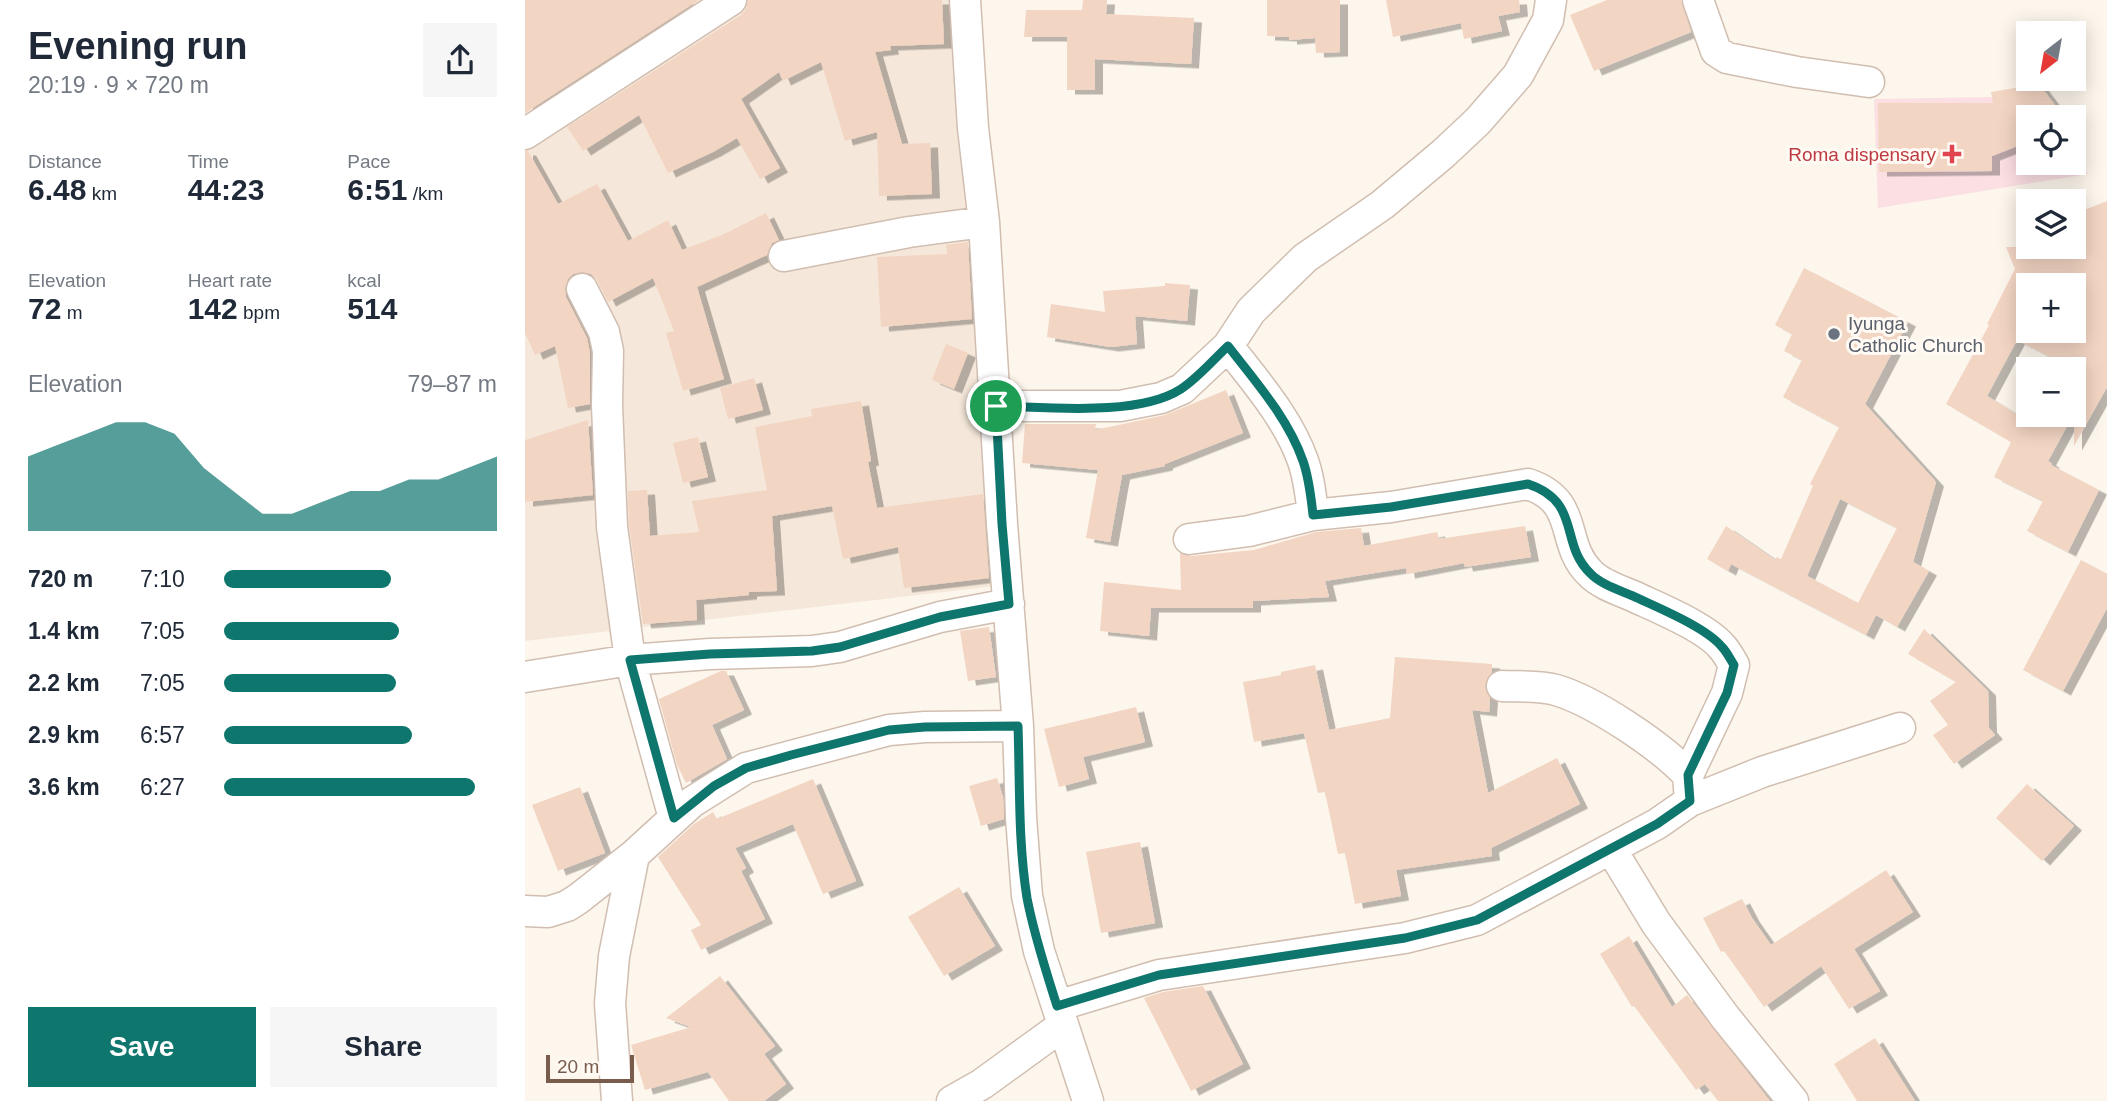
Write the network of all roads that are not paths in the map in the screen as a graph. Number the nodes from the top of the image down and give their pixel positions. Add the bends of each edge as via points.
1 (731, 0) edge
2 (965, 0) edge
3 (1551, 0) edge
4 (1698, 0) edge
5 (1869, 82) dead end
6 (525, 134) edge
7 (984, 222) junction
8 (784, 256) dead end
9 (582, 289) dead end
10 (1228, 346) junction
11 (996, 406) junction
12 (1313, 515) junction
13 (1189, 538) dead end
14 (1009, 604) junction
15 (630, 660) junction
16 (525, 677) edge
17 (1501, 686) dead end
18 (1018, 726) junction
19 (1901, 728) dead end
20 (1689, 788) junction
21 (674, 818) junction
22 (1611, 849) junction
23 (634, 855) junction
24 (525, 911) edge
25 (1060, 1016) junction
26 (617, 1101) edge
27 (952, 1101) edge
28 (1088, 1101) edge
29 (1793, 1101) edge

1 - 6 street
2 - 7 street
3 - 10 street via 1548,20 1518,75 1478,121 1382,205 1304,258 1251,311
4 - 5 street via 1716,51 1727,58
7 - 8 street
7 - 11 street
9 - 15 street via 607,341 612,527
10 - 11 street via 1182,389 1161,398 1120,406
10 - 12 street via 1271,402 1302,458
11 - 14 street
12 - 13 street via 1249,531
12 - 20 street via 1528,484 1545,490 1565,516 1580,560 1590,574 1707,635 1722,645 1734,665
14 - 15 street via 940,617 826,649
14 - 18 street
15 - 16 street
15 - 21 street
17 - 20 street via 1553,689 1580,698 1662,751
18 - 21 street via 889,730 791,755 746,768
18 - 25 street via 1027,896
19 - 20 street via 1762,772
20 - 22 street via 1657,824
21 - 23 street
22 - 25 street via 1477,920 1405,938 1159,975
22 - 29 street via 1664,934
23 - 24 street via 567,906 548,912
23 - 26 street via 614,956 610,1003
25 - 27 street via 982,1084
25 - 28 street

